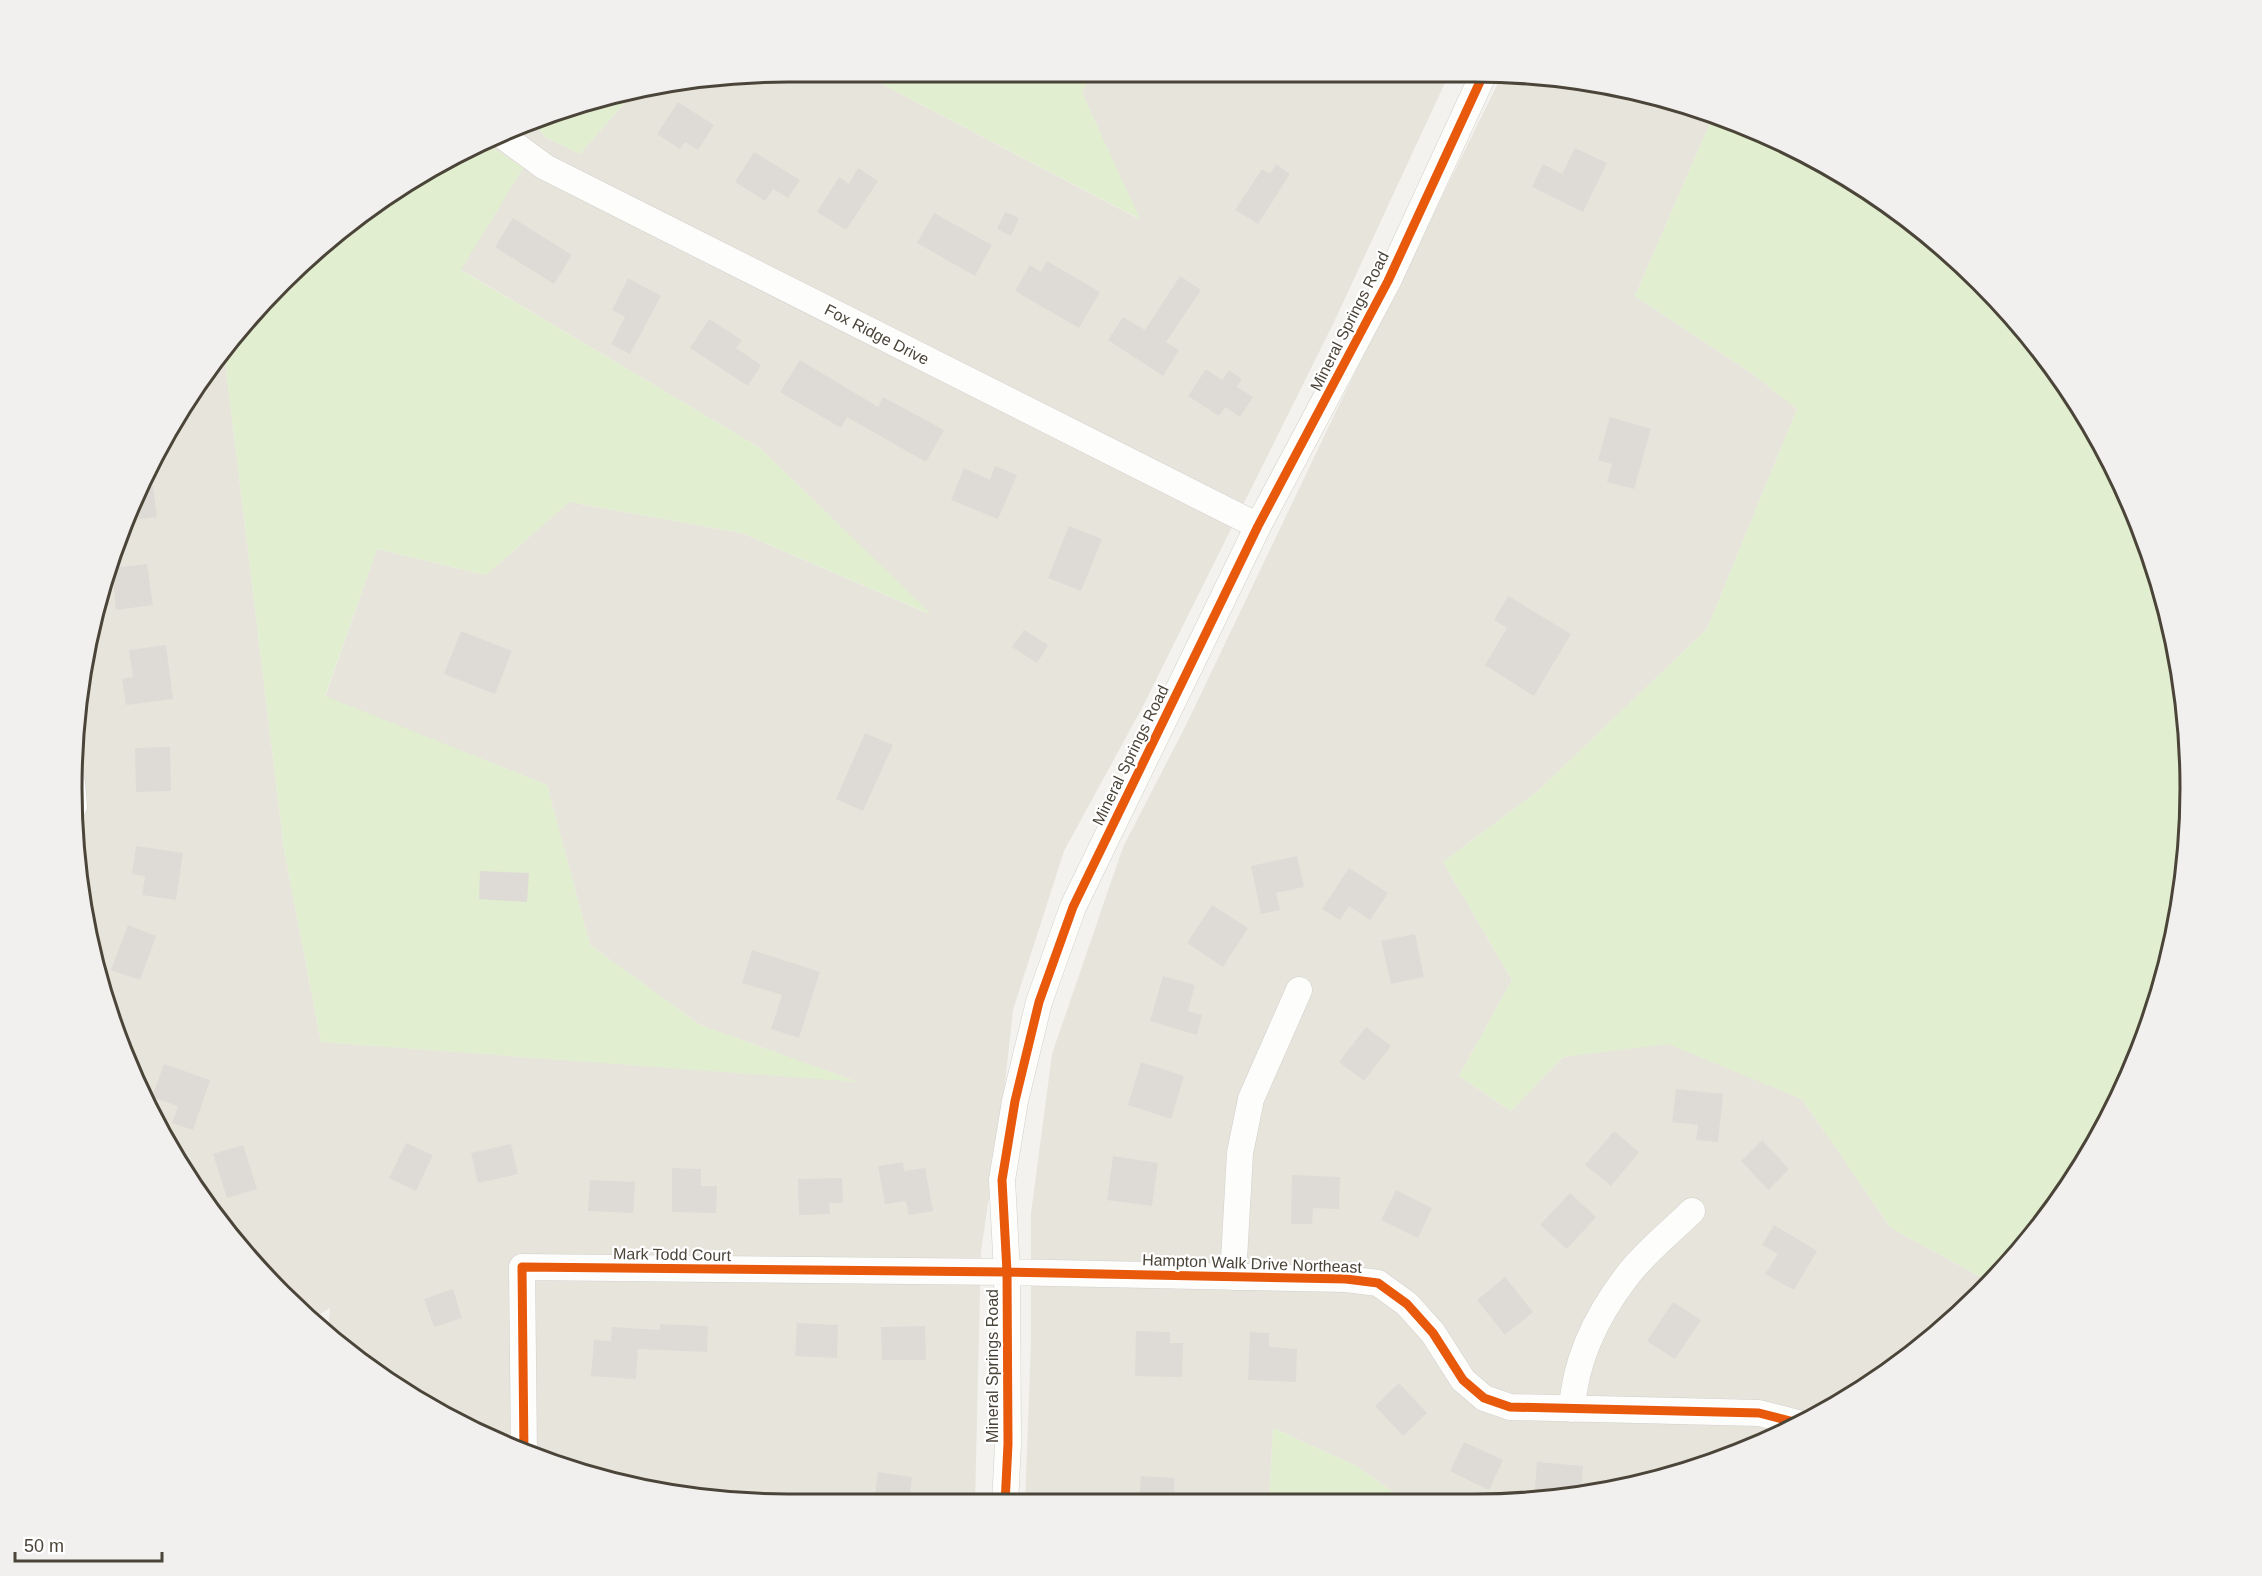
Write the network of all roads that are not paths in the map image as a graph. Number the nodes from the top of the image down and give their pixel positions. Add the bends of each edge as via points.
1 (1480, 82) edge
2 (509, 140) edge
3 (1258, 526) junction
4 (1299, 990) dead end
5 (1692, 1211) dead end
6 (1007, 1272) junction
7 (1233, 1276) junction
8 (1572, 1409) junction
9 (1787, 1420) edge
10 (524, 1442) edge
11 (1006, 1494) edge

1 - 3 street, Mineral Springs Road via 1388,280
2 - 3 street, Fox Ridge Drive via 545,167
3 - 6 street, Mineral Springs Road via 1073,907 1039,1002 1017,1091 1002,1180
4 - 7 street via 1251,1099 1240,1153
5 - 8 street via 1628,1275 1591,1332 1574,1383
6 - 7 street, Hampton Walk Drive Northeast
6 - 10 street, Mark Todd Court via 522,1267
6 - 11 street, Mineral Springs Road
7 - 8 street, Hampton Walk Drive Northeast via 1378,1283 1407,1304 1433,1333 1463,1380 1484,1398 1510,1407
8 - 9 street, Hampton Walk Drive Northeast via 1758,1413

